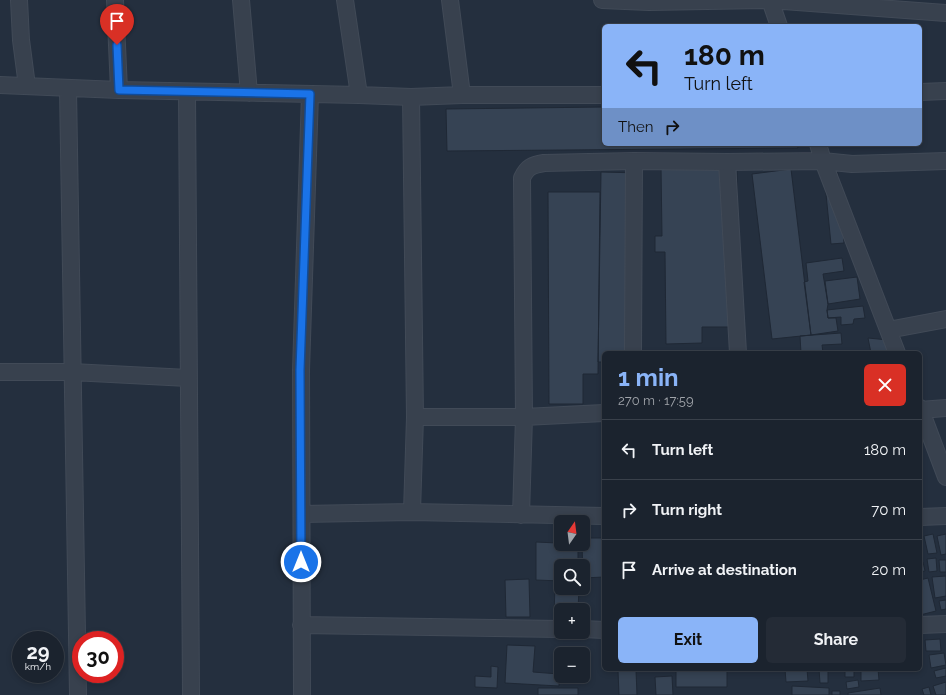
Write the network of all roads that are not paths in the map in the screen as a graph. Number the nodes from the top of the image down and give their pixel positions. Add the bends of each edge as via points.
1 (19, 0) edge
2 (114, 0) edge
3 (240, 0) edge
4 (345, 0) edge
5 (450, 0) edge
6 (602, 0) edge
7 (770, 0) edge
8 (943, 0) edge
9 (649, 1) edge
10 (946, 13) edge
11 (778, 24) edge
12 (0, 85) edge
13 (27, 86) junction
14 (68, 89) junction
15 (119, 90) junction
16 (946, 91) edge
17 (187, 92) junction
18 (922, 92) edge
19 (249, 93) junction
20 (310, 94) junction
21 (358, 95) junction
22 (462, 95) junction
23 (602, 95) edge
24 (411, 97) junction
25 (819, 146) edge
26 (634, 161) junction
27 (823, 161) junction
28 (727, 162) junction
29 (945, 164) edge
30 (946, 319) edge
31 (888, 330) junction
32 (633, 351) edge
33 (738, 351) edge
34 (896, 351) edge
35 (0, 372) edge
36 (72, 372) junction
37 (188, 378) junction
38 (946, 408) edge
39 (922, 409) edge
40 (602, 413) edge
41 (922, 414) edge
42 (415, 417) junction
43 (524, 417) junction
44 (946, 477) edge
45 (412, 512) junction
46 (302, 514) junction
47 (521, 515) junction
48 (602, 516) edge
49 (922, 516) edge
50 (946, 516) edge
51 (946, 624) edge
52 (301, 625) junction
53 (922, 625) edge
54 (554, 629) edge
55 (590, 629) edge
56 (602, 630) edge
57 (78, 695) edge
58 (191, 695) edge
59 (302, 695) edge

1 - 13 street
2 - 15 street
3 - 19 street
4 - 21 street
5 - 22 street
6 - 9 street
7 - 9 street
7 - 10 street
7 - 11 street
8 - 10 street
12 - 13 street
13 - 14 street
14 - 15 street
14 - 36 street
15 - 17 street
16 - 18 street
17 - 19 street
17 - 37 street
19 - 20 street
20 - 21 street
20 - 46 street via 300,370
21 - 24 street
22 - 23 street
22 - 24 street
24 - 42 street
25 - 27 street
26 - 28 street
26 - 32 street
26 - 43 street via 544,163 532,165 522,178
27 - 28 street
27 - 29 street via 852,164
27 - 31 street
28 - 33 street
30 - 31 street
31 - 34 street
35 - 36 street
36 - 37 street
36 - 57 street
37 - 58 street
38 - 39 street
40 - 43 street
41 - 44 street
42 - 43 street
42 - 45 street
43 - 47 street
45 - 46 street
45 - 47 street
46 - 52 street
47 - 48 street
49 - 50 street
51 - 53 street
52 - 54 street
52 - 59 street
55 - 56 street

